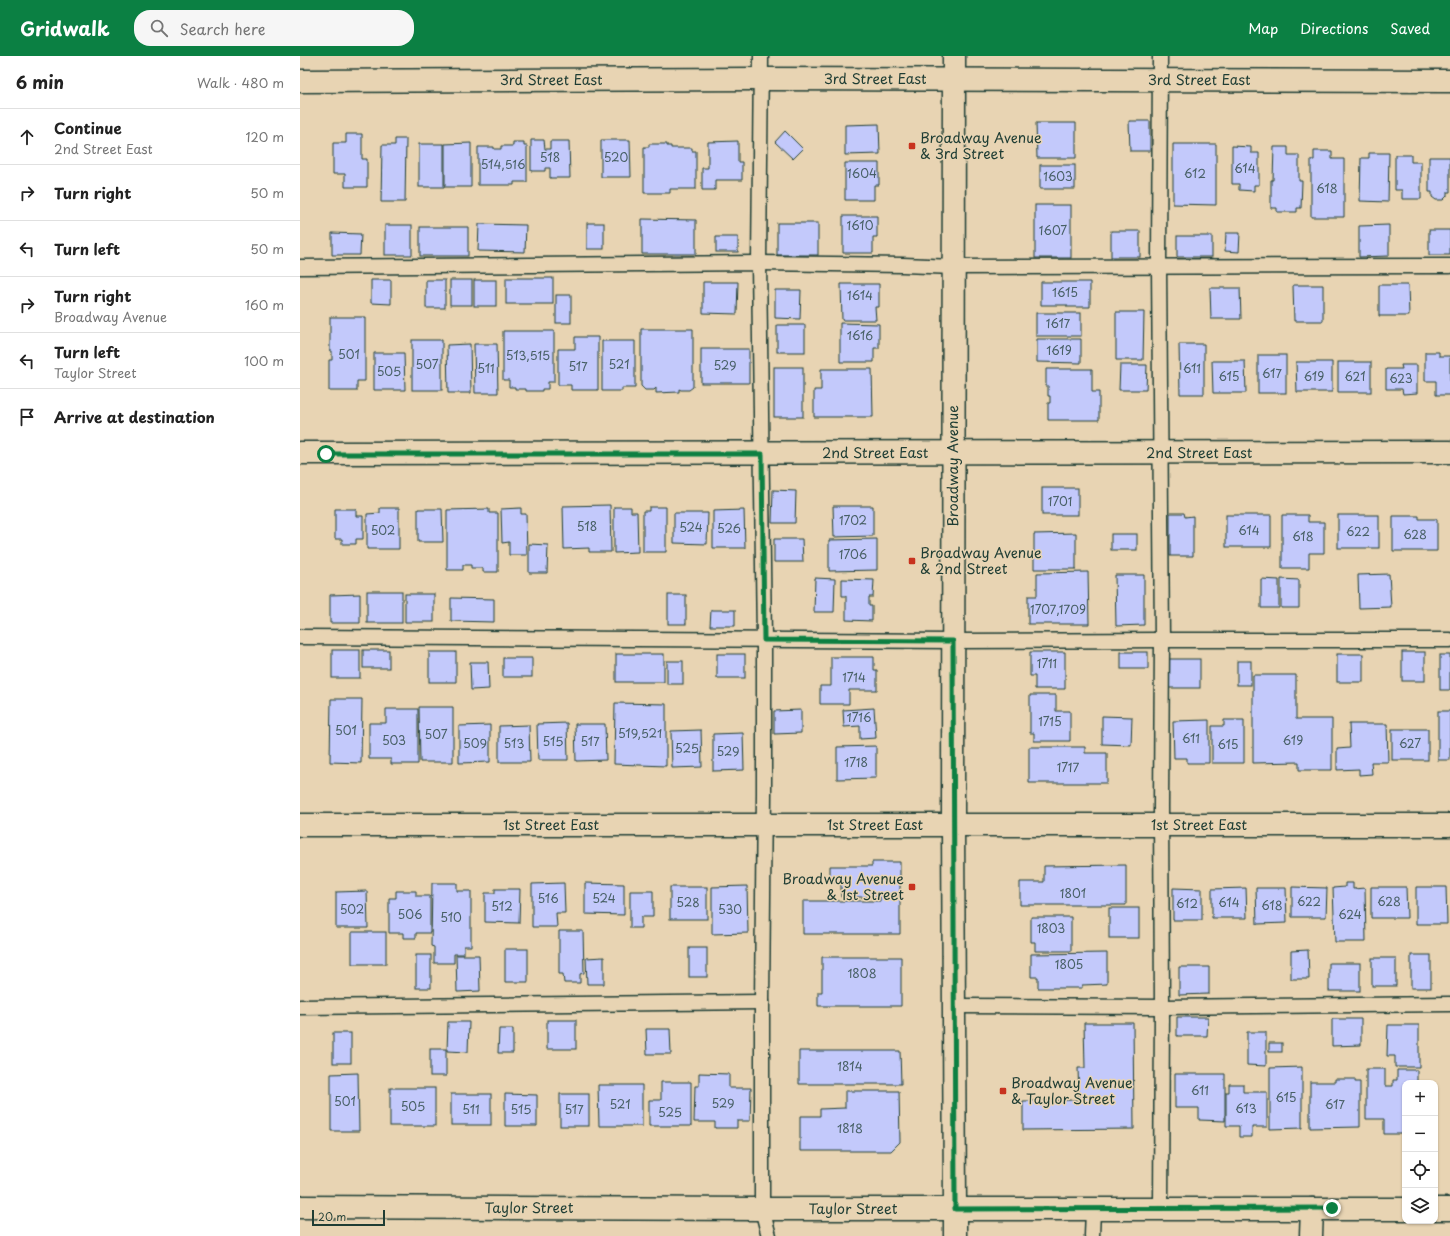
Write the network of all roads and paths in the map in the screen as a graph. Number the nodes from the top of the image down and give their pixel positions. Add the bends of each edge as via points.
1 (761, 56) edge
2 (954, 56) edge
3 (1160, 56) edge
4 (761, 79) junction
5 (954, 80) junction
6 (1160, 80) junction
7 (300, 81) edge
8 (1450, 81) edge
9 (759, 263) junction
10 (1159, 266) junction
11 (1450, 266) edge
12 (300, 267) edge
13 (954, 267) junction
14 (1450, 452) edge
15 (1160, 453) junction
16 (300, 454) edge
17 (762, 454) junction
18 (953, 454) junction
19 (300, 637) edge
20 (764, 640) junction
21 (1162, 640) junction
22 (1450, 640) edge
23 (953, 641) junction
24 (763, 824) junction
25 (300, 825) edge
26 (1161, 825) junction
27 (1450, 825) edge
28 (953, 826) junction
29 (762, 1002) junction
30 (1450, 1004) edge
31 (954, 1006) junction
32 (300, 1007) edge
33 (1162, 1007) junction
34 (300, 1207) edge
35 (762, 1208) junction
36 (1312, 1208) junction
37 (1402, 1208) edge
38 (1438, 1208) edge
39 (1450, 1208) edge
40 (955, 1209) junction
41 (1093, 1209) junction
42 (1161, 1209) junction
43 (769, 1236) edge
44 (955, 1236) edge
45 (1092, 1236) edge
46 (1312, 1236) edge

1 - 4 lane
2 - 5 street, Broadway Avenue
3 - 6 lane
4 - 5 street, 3rd Street East
4 - 7 street, 3rd Street East
4 - 9 lane
5 - 6 street, 3rd Street East
5 - 13 street, Broadway Avenue
6 - 8 street, 3rd Street East
6 - 10 lane
9 - 12 lane
9 - 13 lane
9 - 17 lane
10 - 11 lane
10 - 13 lane
10 - 15 lane
13 - 18 street, Broadway Avenue
14 - 15 street, 2nd Street East
15 - 18 street, 2nd Street East
15 - 21 lane
16 - 17 street, 2nd Street East
17 - 18 street, 2nd Street East
17 - 20 lane
18 - 23 street, Broadway Avenue
19 - 20 lane
20 - 23 lane
20 - 24 lane
21 - 22 lane
21 - 23 lane
21 - 26 lane
23 - 28 street, Broadway Avenue
24 - 25 street, 1st Street East
24 - 28 street, 1st Street East
24 - 29 lane
26 - 27 street, 1st Street East
26 - 28 street, 1st Street East
26 - 33 lane
28 - 31 street, Broadway Avenue
29 - 32 lane
29 - 35 lane
30 - 33 lane
31 - 33 lane
31 - 40 street, Broadway Avenue
33 - 42 lane
34 - 35 street, Taylor Street
35 - 40 street, Taylor Street
35 - 43 lane
36 - 37 street, Taylor Street
36 - 42 street, Taylor Street
36 - 46 street
38 - 39 street
40 - 41 street, Taylor Street
40 - 44 street, Broadway Avenue
41 - 42 street, Taylor Street
41 - 45 lane

